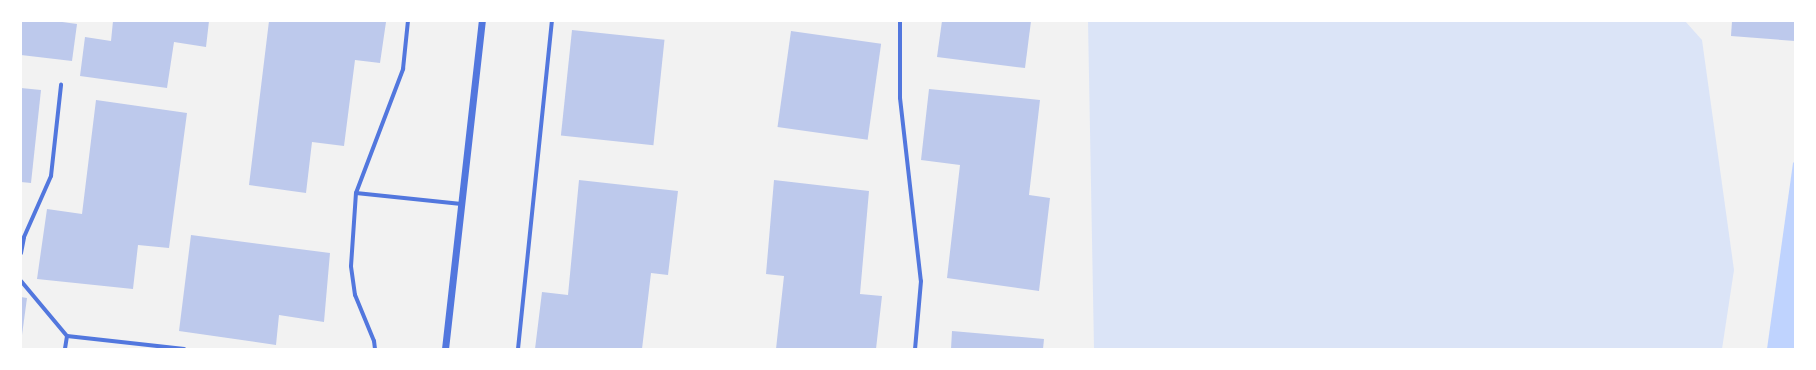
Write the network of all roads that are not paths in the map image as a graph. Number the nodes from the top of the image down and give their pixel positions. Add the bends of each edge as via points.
1 (408, 21) edge
2 (482, 21) edge
3 (552, 21) edge
4 (900, 21) edge
5 (61, 85) dead end
6 (356, 193) junction
7 (461, 204) junction
8 (21, 253) edge
9 (21, 281) edge
10 (67, 336) junction
11 (65, 349) edge
12 (184, 349) edge
13 (375, 349) edge
14 (445, 349) edge
15 (518, 349) edge
16 (915, 349) edge

1 - 6 street via 403,69
2 - 7 street
3 - 15 street
4 - 16 street via 900,98 921,281
5 - 8 street via 51,176 24,237
6 - 7 street
6 - 13 street via 351,266 355,295 374,340
7 - 14 street
9 - 10 street
10 - 11 street
10 - 12 street

